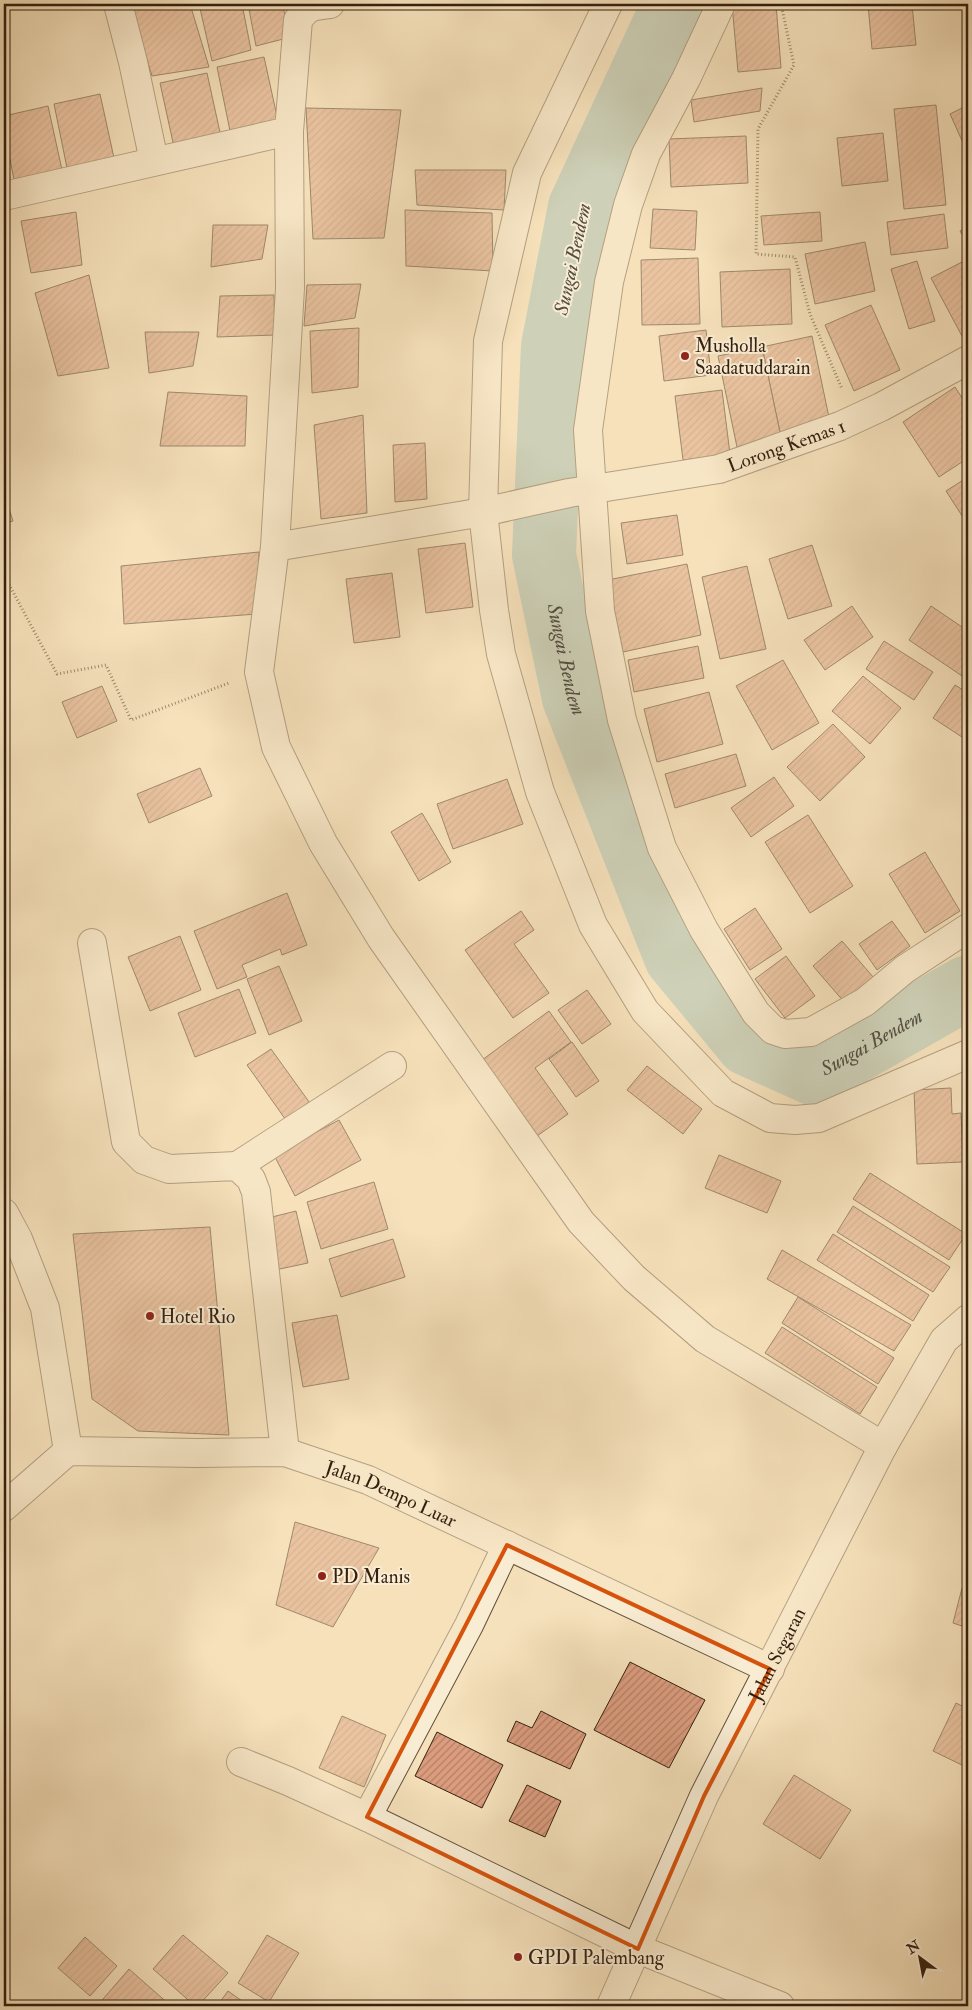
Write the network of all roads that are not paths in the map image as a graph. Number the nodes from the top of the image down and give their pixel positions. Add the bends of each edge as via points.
1 (118, 4) edge
2 (330, 4) edge
3 (608, 4) edge
4 (721, 4) edge
5 (289, 130) junction
6 (154, 162) junction
7 (4, 196) edge
8 (968, 360) edge
9 (580, 492) junction
10 (482, 512) junction
11 (275, 547) junction
12 (968, 928) edge
13 (92, 943) dead end
14 (968, 1054) edge
15 (392, 1066) dead end
16 (237, 1166) junction
17 (4, 1214) edge
18 (968, 1319) edge
19 (883, 1446) junction
20 (68, 1451) junction
21 (285, 1452) junction
22 (4, 1507) edge
23 (507, 1545) junction
24 (770, 1669) junction
25 (241, 1762) dead end
26 (367, 1817) junction
27 (638, 1949) junction
28 (611, 2006) edge
29 (780, 2006) edge

1 - 6 street
2 - 5 street via 311,6 298,20
3 - 10 street via 527,173 516,214 488,341
4 - 9 street via 646,154 628,205 609,282
5 - 6 street
5 - 11 street via 290,288
6 - 7 street
8 - 9 street, Lorong Kemas 1 via 855,419 719,469
9 - 10 street, Lorong Kemas 1
9 - 12 street via 622,720 662,848 704,930 756,1014 773,1030 785,1034 811,1032 865,1002 905,969
10 - 11 street, Lorong Kemas 1
10 - 14 street via 501,654 540,792 593,925 645,1011 723,1093 770,1118 819,1118
11 - 19 street via 259,672 276,746 322,843 380,938 581,1222 634,1278 705,1339
13 - 16 street via 126,1142 144,1160 169,1169
15 - 16 street
16 - 21 street via 251,1179 256,1192
17 - 20 street via 18,1239 45,1308
18 - 19 street, Jalan Segaran via 944,1340
19 - 24 street, Jalan Segaran
20 - 21 street, Jalan Dempo Luar
20 - 22 street
21 - 23 street, Jalan Dempo Luar via 368,1480
23 - 24 street, Jalan Dempo Luar
23 - 26 street via 469,1626
24 - 27 street, Jalan Segaran via 704,1796
25 - 26 street
26 - 27 street
27 - 28 street, Jalan Segaran
27 - 29 street

